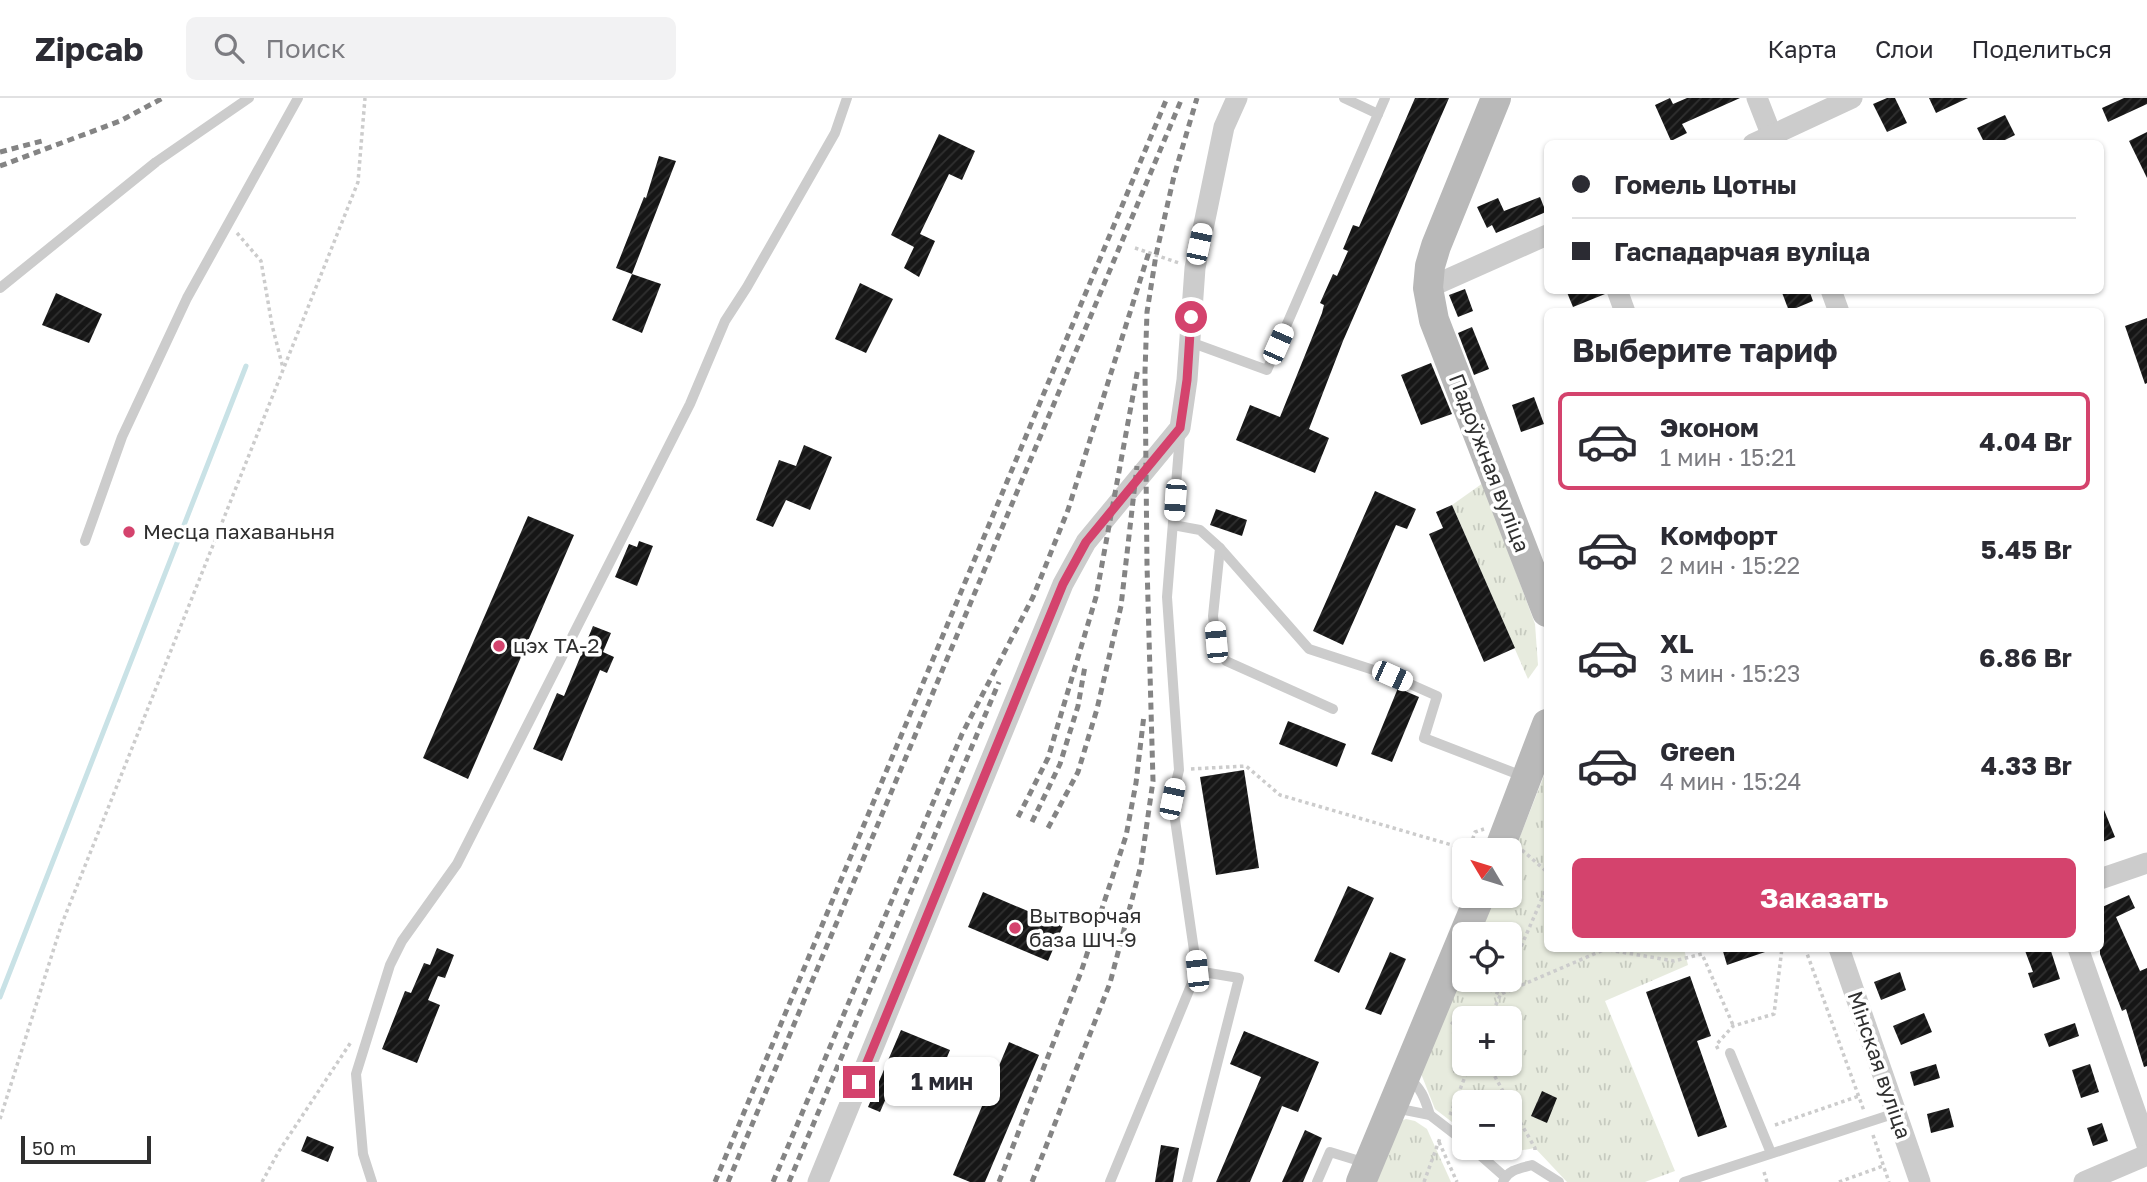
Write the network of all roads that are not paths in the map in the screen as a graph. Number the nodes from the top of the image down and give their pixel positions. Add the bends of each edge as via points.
1 (249, 98) edge
2 (298, 98) edge
3 (847, 98) edge
4 (1237, 98) edge
5 (1345, 98) edge
6 (1385, 98) edge
7 (1496, 98) edge
8 (1757, 98) edge
9 (1852, 98) edge
10 (1378, 114) junction
11 (1767, 140) edge
12 (1769, 140) edge
13 (1544, 236) edge
14 (0, 288) edge
15 (1428, 288) junction
16 (1189, 342) junction
17 (1180, 428) junction
18 (1173, 525) junction
19 (85, 541) dead end
20 (1220, 548) junction
21 (1544, 604) edge
22 (1334, 709) dead end
23 (1544, 732) edge
24 (1527, 778) junction
25 (1504, 838) edge
26 (2147, 863) edge
27 (2104, 879) edge
28 (1475, 908) edge
29 (1840, 952) edge
30 (2079, 952) edge
31 (1197, 971) junction
32 (1730, 1053) dead end
33 (1405, 1075) junction
34 (1392, 1108) junction
35 (1896, 1113) junction
36 (1430, 1115) junction
37 (1452, 1132) edge
38 (2147, 1145) edge
39 (1771, 1153) junction
40 (2147, 1155) edge
41 (1484, 1160) edge
42 (1365, 1173) edge
43 (1504, 1179) edge
44 (372, 1182) edge
45 (818, 1182) edge
46 (1110, 1182) edge
47 (1187, 1182) edge
48 (1317, 1182) edge
49 (1559, 1182) edge
50 (1685, 1182) edge
51 (1920, 1182) edge
52 (2084, 1182) edge

1 - 14 lane via 156,162
2 - 19 lane via 187,298 122,437
3 - 44 lane via 835,133 725,321 690,404 457,864 401,941 390,965 356,1074 363,1154
4 - 16 street via 1224,127 1195,268
5 - 10 lane
6 - 10 lane
7 - 15 main road via 1436,246
8 - 11 street
9 - 12 street
10 - 16 lane via 1267,370
13 - 15 street
15 - 21 main road, Падоўжная вуліца via 1446,354
16 - 17 street
17 - 18 lane
17 - 45 street via 1086,542 1063,584
18 - 20 lane via 1200,530
18 - 31 lane via 1167,597 1179,769 1172,799
20 - 22 lane via 1213,616 1216,642 1226,661
20 - 24 lane via 1308,649 1437,696 1424,738
23 - 24 main road
24 - 25 main road
26 - 27 street
28 - 33 main road
29 - 35 street, Мінская вуліца
30 - 38 street
31 - 46 lane
31 - 47 lane via 1239,978
32 - 39 lane
33 - 34 main road
33 - 36 lane via 1425,1097
34 - 36 lane
34 - 42 main road
35 - 39 lane
35 - 51 street, Мінская вуліца
36 - 37 lane
39 - 50 lane
40 - 52 street
41 - 43 lane
42 - 48 lane via 1330,1152
43 - 49 lane via 1515,1169 1532,1165

